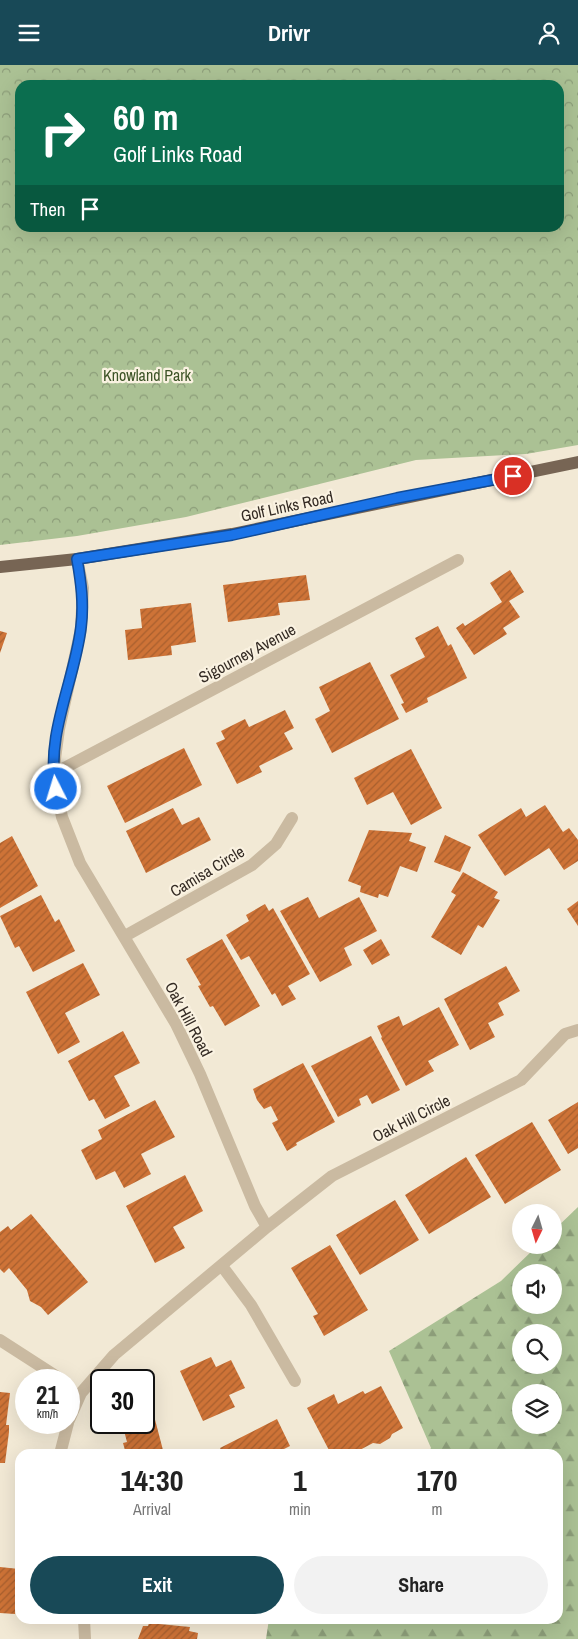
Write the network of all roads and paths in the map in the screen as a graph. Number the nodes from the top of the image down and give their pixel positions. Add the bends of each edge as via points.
1 (578, 462) edge
2 (77, 559) junction
3 (458, 561) dead end
4 (0, 567) edge
5 (53, 774) junction
6 (292, 819) dead end
7 (126, 936) junction
8 (578, 1030) edge
9 (267, 1227) junction
10 (222, 1266) junction
11 (0, 1340) edge
12 (45, 1369) edge
13 (295, 1381) dead end
14 (81, 1393) edge
15 (65, 1434) edge
16 (61, 1449) edge
17 (84, 1624) edge
18 (85, 1639) edge

1 - 2 main road, Golf Links Road via 232,535
2 - 4 main road, Golf Links Road
2 - 5 street, Oak Hill Road via 82,588 81,629 58,729
3 - 5 street, Sigourney Avenue
5 - 7 street, Oak Hill Road via 62,817 80,863
6 - 7 street, Camisa Circle via 276,844 252,865
7 - 9 street, Oak Hill Road via 176,1024
8 - 9 street, Oak Hill Circle via 565,1034 520,1080 332,1176
9 - 10 street
10 - 13 street via 251,1305
10 - 14 street via 114,1355
11 - 12 street
15 - 16 street
17 - 18 street

